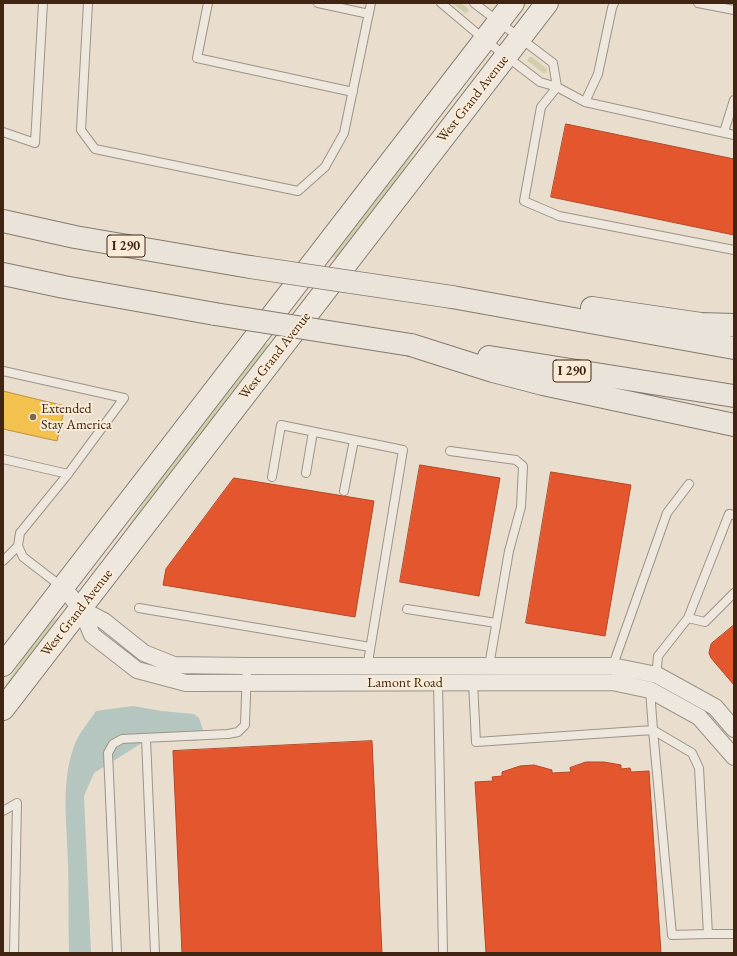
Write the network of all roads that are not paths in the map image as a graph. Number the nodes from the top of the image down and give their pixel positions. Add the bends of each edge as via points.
1 (43, 3) edge
2 (88, 3) edge
3 (208, 3) edge
4 (318, 3) edge
5 (371, 3) edge
6 (441, 3) edge
7 (474, 3) edge
8 (513, 3) edge
9 (548, 3) edge
10 (614, 3) edge
11 (698, 3) edge
12 (734, 10) edge
13 (369, 14) junction
14 (499, 22) junction
15 (520, 38) junction
16 (485, 40) junction
17 (506, 56) junction
18 (558, 87) junction
19 (353, 92) junction
20 (734, 100) edge
21 (586, 102) junction
22 (3, 132) edge
23 (724, 132) junction
24 (734, 135) edge
25 (3, 221) edge
26 (734, 250) edge
27 (3, 274) edge
28 (452, 297) junction
29 (734, 325) edge
30 (411, 345) junction
31 (734, 348) edge
32 (3, 371) edge
33 (734, 396) edge
34 (734, 425) edge
35 (313, 432) junction
36 (354, 440) junction
37 (450, 452) dead end
38 (3, 459) edge
39 (306, 473) dead end
40 (68, 474) junction
41 (272, 477) dead end
42 (689, 484) dead end
43 (344, 491) dead end
44 (734, 515) edge
45 (18, 546) junction
46 (3, 561) edge
47 (63, 587) junction
48 (734, 593) edge
49 (139, 608) dead end
50 (81, 609) junction
51 (407, 609) dead end
52 (688, 618) junction
53 (496, 623) junction
54 (370, 647) junction
55 (3, 665) edge
56 (366, 665) junction
57 (247, 666) junction
58 (438, 666) junction
59 (489, 666) junction
60 (612, 666) junction
61 (657, 675) junction
62 (473, 682) junction
63 (612, 682) junction
64 (246, 683) junction
65 (368, 683) junction
66 (438, 683) junction
67 (650, 690) junction
68 (3, 709) edge
69 (734, 728) edge
70 (653, 730) junction
71 (146, 738) junction
72 (734, 757) edge
73 (3, 811) edge
74 (708, 934) junction
75 (734, 934) edge
76 (14, 953) edge
77 (118, 953) edge
78 (155, 953) edge
79 (443, 953) edge

1 - 22 lane via 35,143
2 - 19 lane via 81,130 95,149 298,191 325,167 344,133
3 - 19 lane via 197,58
4 - 13 lane
5 - 13 lane
6 - 16 lane
7 - 14 lane
8 - 14 main road, West Grand Avenue
9 - 15 main road, West Grand Avenue
10 - 21 lane via 598,74
11 - 12 lane
13 - 19 lane
14 - 15 lane
14 - 16 main road, West Grand Avenue
15 - 17 main road, West Grand Avenue
15 - 18 lane via 553,63
16 - 17 lane
16 - 47 main road, West Grand Avenue
17 - 18 lane via 540,82
17 - 50 main road, West Grand Avenue
18 - 21 lane
18 - 26 lane via 542,107 524,201 559,216
20 - 23 lane
21 - 23 lane
23 - 24 lane
25 - 28 highway, I 290, bridge via 75,237 250,267
27 - 30 highway, I 290, bridge via 216,314
28 - 29 highway via 535,299 701,324
28 - 31 highway, I 290
30 - 33 highway, I 290
30 - 34 highway via 543,384
32 - 40 lane via 124,398
35 - 36 lane
35 - 39 lane
35 - 41 lane via 281,426
36 - 43 lane
36 - 54 lane via 403,450
37 - 53 lane via 516,460 523,466 520,507
38 - 40 lane
40 - 45 lane via 20,533
42 - 60 lane via 667,513
44 - 52 lane via 729,514
45 - 46 lane
45 - 47 lane via 23,557
47 - 50 street, Lamont Road
47 - 55 main road, West Grand Avenue
48 - 52 lane via 705,622
49 - 54 lane
50 - 57 street, Lamont Road via 104,621 144,653 174,665
50 - 64 street, Lamont Road via 92,635 137,670 186,683
50 - 68 main road, West Grand Avenue
51 - 53 lane
52 - 61 lane via 658,656
53 - 59 lane
54 - 56 lane
56 - 57 street, Lamont Road
56 - 58 street, Lamont Road
56 - 65 lane
57 - 64 lane
58 - 59 street, Lamont Road
58 - 66 lane
59 - 60 street, Lamont Road
60 - 61 street, Lamont Road
60 - 63 lane
61 - 67 lane
61 - 69 street, Lamont Road via 715,707
62 - 63 street, Lamont Road
62 - 66 street, Lamont Road
62 - 70 lane via 476,742
63 - 67 street, Lamont Road
64 - 65 street, Lamont Road
64 - 71 lane via 245,725 238,732
65 - 66 street, Lamont Road
66 - 79 lane
67 - 70 lane
67 - 72 street, Lamont Road via 699,717
70 - 74 lane via 692,753 699,768
70 - 74 lane via 672,935
71 - 77 lane via 122,739 113,744 108,753
71 - 78 lane
73 - 76 lane via 16,803
74 - 75 lane

